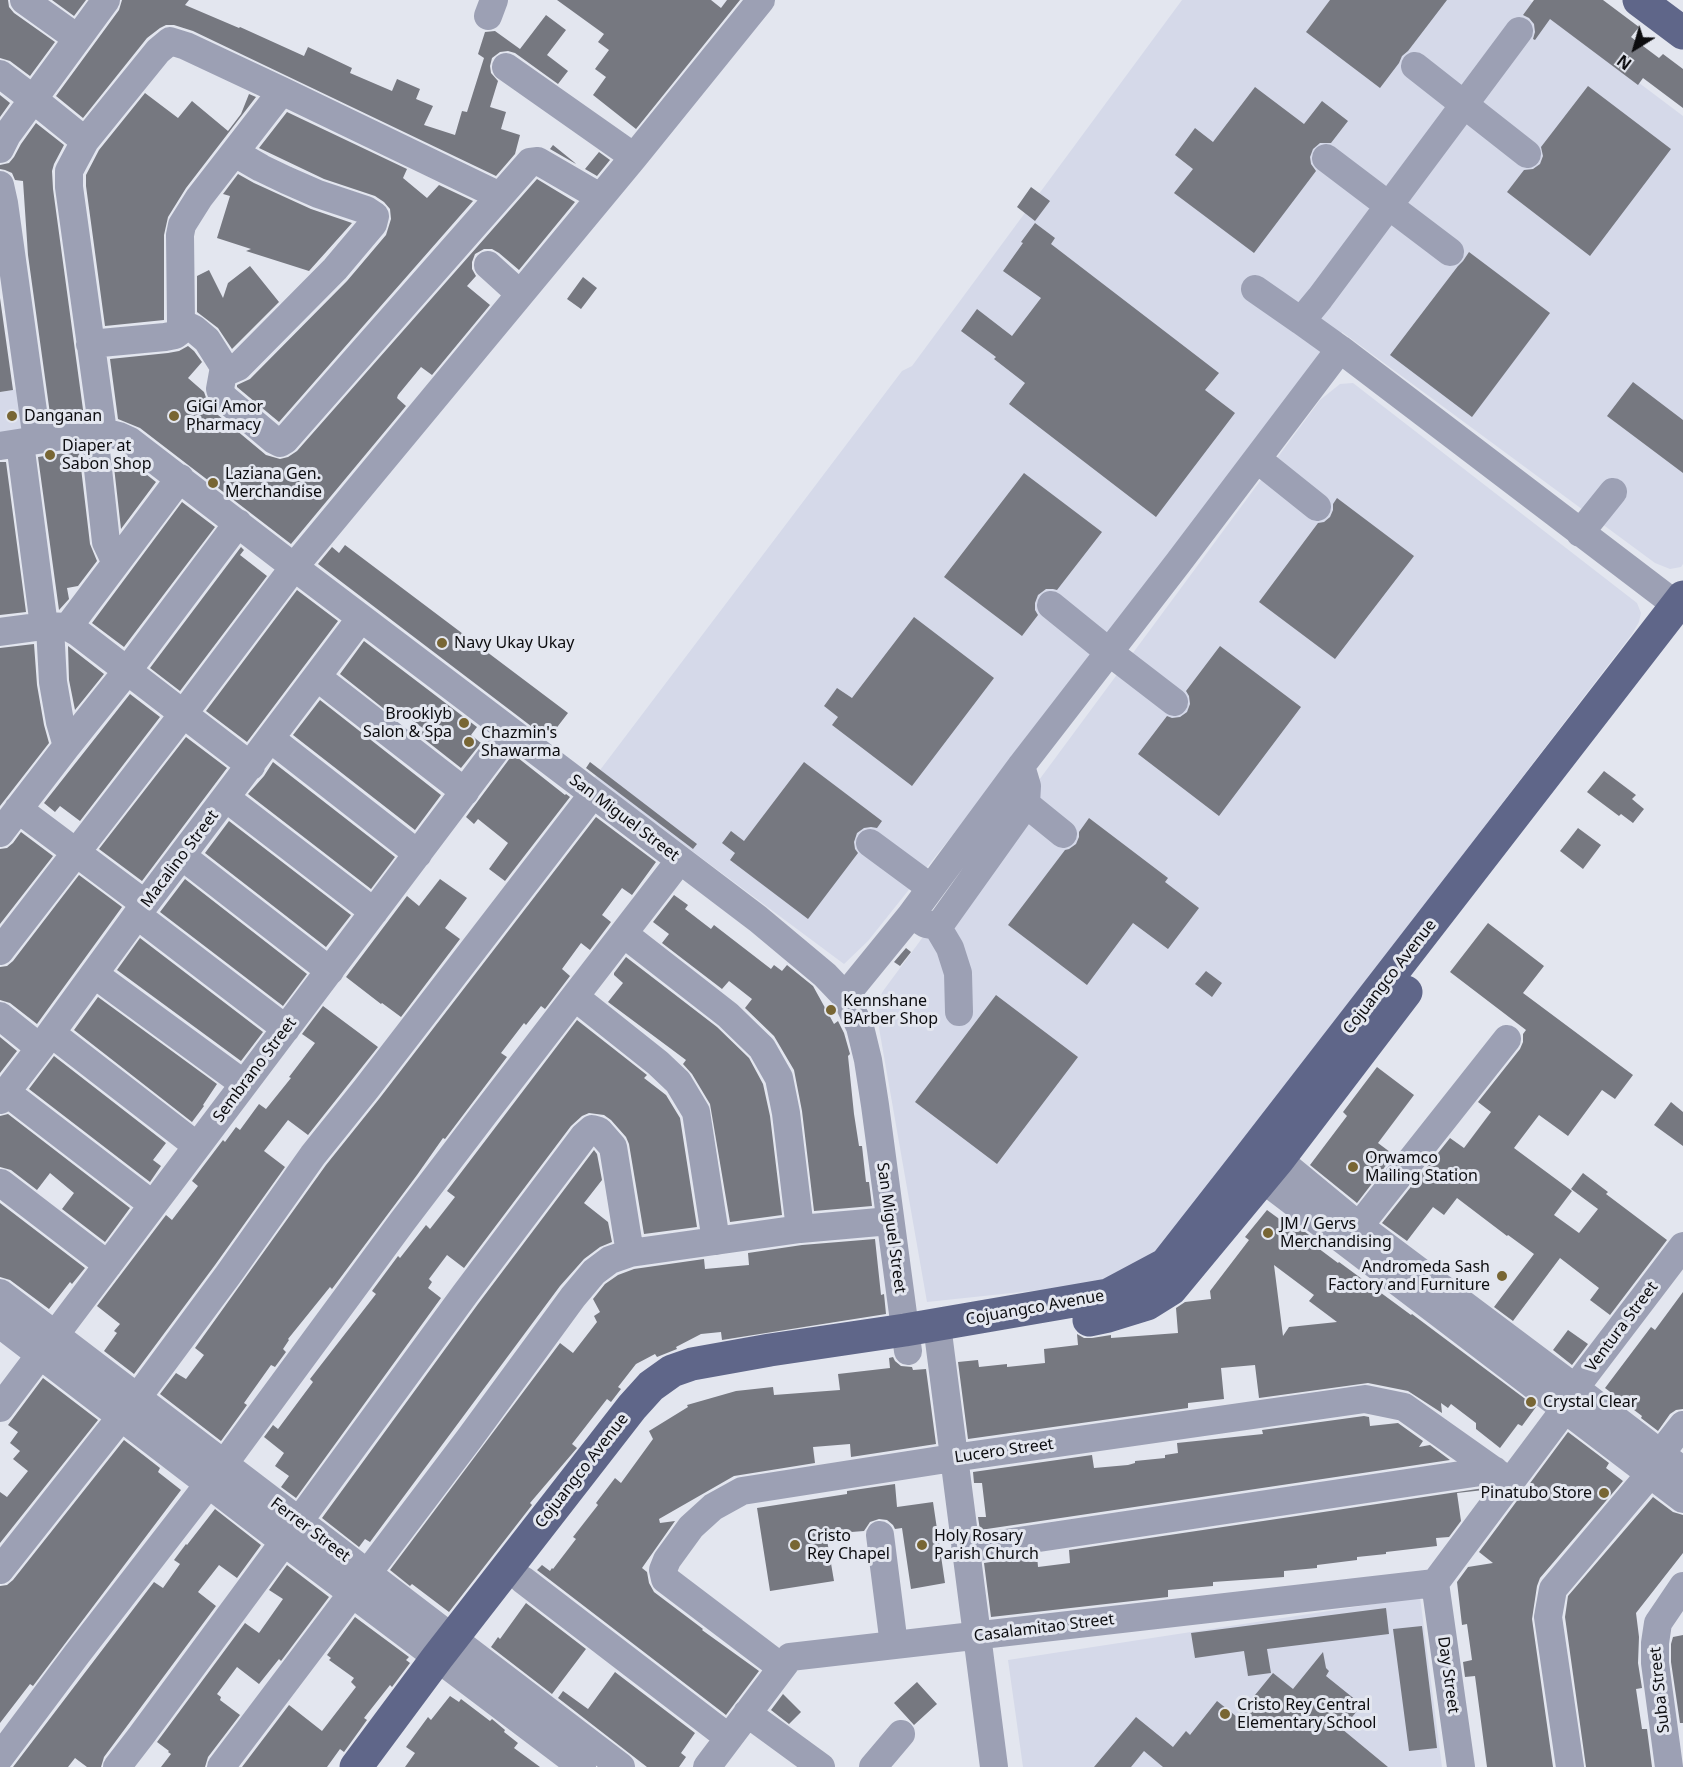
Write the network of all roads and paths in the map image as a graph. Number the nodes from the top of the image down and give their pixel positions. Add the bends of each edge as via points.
1 (24, 0) edge
2 (106, 0) edge
3 (1638, 0) edge
4 (759, 1) edge
5 (1519, 31) dead end
6 (1683, 33) edge
7 (77, 38) junction
8 (1415, 66) dead end
9 (507, 67) dead end
10 (0, 74) edge
11 (282, 91) junction
12 (33, 99) junction
13 (1464, 104) junction
14 (85, 141) junction
15 (0, 149) edge
16 (235, 153) junction
17 (1527, 154) dead end
18 (634, 157) junction
19 (1326, 158) dead end
20 (500, 196) junction
21 (600, 197) junction
22 (1, 198) edge
23 (1389, 206) junction
24 (1450, 252) dead end
25 (488, 265) dead end
26 (7, 278) edge
27 (1256, 289) dead end
28 (520, 294) junction
29 (1301, 321) junction
30 (181, 322) junction
31 (90, 344) junction
32 (1340, 349) junction
33 (224, 367) junction
34 (98, 432) junction
35 (19, 443) edge
36 (1257, 459) junction
37 (180, 478) junction
38 (1613, 492) dead end
39 (1317, 507) dead end
40 (238, 523) junction
41 (1580, 533) junction
42 (116, 563) junction
43 (294, 567) junction
44 (1052, 604) dead end
45 (1681, 610) edge
46 (361, 618) junction
47 (54, 627) junction
48 (0, 632) edge
49 (1109, 652) junction
50 (128, 670) junction
51 (317, 676) junction
52 (1174, 702) dead end
53 (184, 713) junction
54 (510, 731) junction
55 (271, 739) junction
56 (68, 746) junction
57 (1021, 765) junction
58 (251, 766) junction
59 (465, 792) junction
60 (593, 794) junction
61 (226, 798) junction
62 (1026, 804) junction
63 (18, 809) junction
64 (0, 833) edge
65 (1063, 834) dead end
66 (870, 843) dead end
67 (76, 851) junction
68 (418, 854) junction
69 (182, 856) junction
70 (680, 860) junction
71 (931, 888) junction
72 (141, 910) junction
73 (374, 912) junction
74 (911, 915) junction
75 (938, 926) junction
76 (624, 933) junction
77 (0, 951) edge
78 (330, 971) junction
79 (94, 974) junction
80 (845, 996) junction
81 (575, 997) junction
82 (959, 1012) dead end
83 (0, 1016) edge
84 (286, 1029) junction
85 (1507, 1039) dead end
86 (46, 1040) junction
87 (244, 1084) junction
88 (3, 1096) edge
89 (197, 1146) junction
90 (1262, 1162) junction
91 (2, 1183) dead end
92 (153, 1205) junction
93 (890, 1221) junction
94 (1359, 1226) junction
95 (800, 1229) junction
96 (716, 1240) junction
97 (1683, 1246) edge
98 (630, 1253) junction
99 (108, 1265) junction
100 (0, 1293) edge
101 (0, 1324) edge
102 (922, 1338) junction
103 (48, 1345) junction
104 (1570, 1399) junction
105 (129, 1407) junction
106 (0, 1408) edge
107 (1683, 1425) edge
108 (953, 1458) junction
109 (1655, 1464) junction
110 (1683, 1472) edge
111 (216, 1474) junction
112 (1502, 1476) junction
113 (1683, 1499) edge
114 (291, 1532) junction
115 (880, 1536) dead end
116 (965, 1549) junction
117 (0, 1570) edge
118 (524, 1580) junction
119 (359, 1583) junction
120 (1435, 1583) junction
121 (1683, 1586) edge
122 (977, 1636) junction
123 (894, 1645) junction
124 (453, 1655) junction
125 (781, 1667) junction
126 (747, 1713) junction
127 (901, 1734) dead end
128 (729, 1738) junction
129 (0, 1757) edge
130 (117, 1767) edge
131 (221, 1767) edge
132 (357, 1767) edge
133 (384, 1767) edge
134 (582, 1767) edge
135 (621, 1767) edge
136 (707, 1767) edge
137 (821, 1767) edge
138 (873, 1767) edge
139 (994, 1767) edge
140 (1461, 1767) edge
141 (1570, 1767) edge
142 (1669, 1767) edge

1 - 7 street
2 - 7 street
3 - 6 main road
4 - 18 street
5 - 13 street
7 - 12 street
8 - 13 street
9 - 18 street
10 - 12 street
11 - 14 street via 170,40
11 - 16 street
11 - 20 street
12 - 14 street
12 - 15 street
13 - 17 street
13 - 23 street
14 - 31 street via 69,171 69,187
16 - 30 street via 182,225
16 - 33 street via 286,180 375,216 374,224 289,317 238,367
18 - 21 street
19 - 23 street
20 - 21 street via 530,162 538,161
20 - 33 street via 285,440 274,440 223,397 220,389
21 - 28 street
22 - 26 street
23 - 24 street
23 - 29 street
25 - 28 street
26 - 35 street
27 - 29 street
28 - 43 street
29 - 32 street
30 - 31 street via 175,335
30 - 33 street via 207,340
31 - 34 street
32 - 36 street
32 - 41 street
34 - 35 street, San Miguel Street
34 - 37 street, San Miguel Street via 130,441
34 - 42 street via 106,542
35 - 47 street
36 - 39 street
36 - 49 street
37 - 40 street, San Miguel Street
37 - 42 street
38 - 41 street
40 - 43 street, San Miguel Street
40 - 50 street
41 - 45 street
42 - 47 street
43 - 46 street, San Miguel Street
43 - 53 street
44 - 49 street
45 - 90 main road, Cojuangco Avenue
46 - 51 street, Macalino Street
46 - 54 street, San Miguel Street
47 - 48 street
47 - 50 street via 77,632
47 - 56 street via 53,682
49 - 52 street
49 - 57 street
50 - 53 street
50 - 56 street
51 - 55 street, Macalino Street
51 - 59 street
53 - 58 street
53 - 67 street
54 - 59 street, Sembrano Street
54 - 60 street, San Miguel Street
55 - 58 street, Macalino Street
55 - 68 street
56 - 63 street
57 - 62 street via 1027,786
57 - 71 street
58 - 61 street, Macalino Street
59 - 68 street, Sembrano Street
60 - 70 street, San Miguel Street
60 - 105 street via 313,1155
61 - 69 street, Macalino Street
61 - 73 street
62 - 65 street
62 - 75 street
63 - 64 street
63 - 67 street
66 - 71 street
67 - 72 street
67 - 77 street
68 - 73 street, Sembrano Street
69 - 72 street, Macalino Street
69 - 78 street
70 - 76 street
70 - 80 street, San Miguel Street via 758,919
71 - 74 street
72 - 79 street, Macalino Street
72 - 84 street
73 - 78 street, Sembrano Street
74 - 75 street
74 - 80 street
75 - 82 street via 958,973
76 - 81 street
76 - 95 street via 728,1015 762,1048 779,1078
78 - 84 street, Sembrano Street
79 - 86 street, Macalino Street
79 - 87 street
80 - 93 street, San Miguel Street via 860,1028 868,1060
81 - 96 street via 678,1082 696,1112
81 - 111 street
83 - 86 street
84 - 87 street, Sembrano Street
85 - 94 street
86 - 88 street, Macalino Street
86 - 89 street
87 - 89 street, Sembrano Street
88 - 92 street
89 - 92 street, Sembrano Street
90 - 94 street
90 - 102 main road, Cojuangco Avenue via 1166,1264 1108,1296
90 - 104 street
91 - 99 street
92 - 99 street, Sembrano Street
93 - 95 street
93 - 102 street, San Miguel Street
94 - 104 street
95 - 96 street
96 - 98 street
97 - 104 street, Ventura Street
98 - 114 street via 613,1147 599,1131 592,1129
98 - 119 street via 610,1260 594,1272 573,1297
99 - 103 street, Sembrano Street
100 - 103 street, Ferrer Street
101 - 103 street, Ferrer Street
102 - 108 street, San Miguel Street
102 - 118 main road, Cojuangco Avenue via 808,1364 706,1381 683,1389 642,1423
102 - 124 main road, Cojuangco Avenue via 770,1350 672,1371 632,1407
103 - 105 street, Ferrer Street
103 - 106 street, Sembrano Street
104 - 109 street
104 - 112 street, Ventura Street
105 - 111 street, Ferrer Street
105 - 117 street
107 - 109 street
108 - 112 street, Lucero Street via 1365,1400 1404,1407
108 - 116 street, San Miguel Street
108 - 125 street, Lucero Street via 742,1491 713,1507 691,1527 668,1560 663,1570 665,1579
109 - 110 street
109 - 113 street
109 - 141 street via 1553,1590 1548,1617
111 - 114 street, Ferrer Street
111 - 129 street
112 - 116 street
112 - 120 street, Ventura Street
114 - 119 street, Ferrer Street
114 - 130 street
115 - 123 street
116 - 122 street, San Miguel Street
118 - 124 main road, Cojuangco Avenue
118 - 128 street
119 - 124 street, Ferrer Street
119 - 131 street
120 - 122 street, Casalamitao Street
120 - 140 street, Day Street
121 - 142 street, Suba Street via 1658,1623 1655,1643
122 - 123 street, Casalamitao Street
122 - 139 street, San Miguel Street
123 - 125 street, Casalamitao Street via 790,1657
124 - 132 main road, Cojuangco Avenue
124 - 133 main road, Cojuangco Avenue
124 - 134 street, Ferrer Street
124 - 135 street, Ferrer Street
125 - 126 street, Casalamitao Street
126 - 128 street, Casalamitao Street
126 - 137 street
127 - 138 street
128 - 136 street, Casalamitao Street

